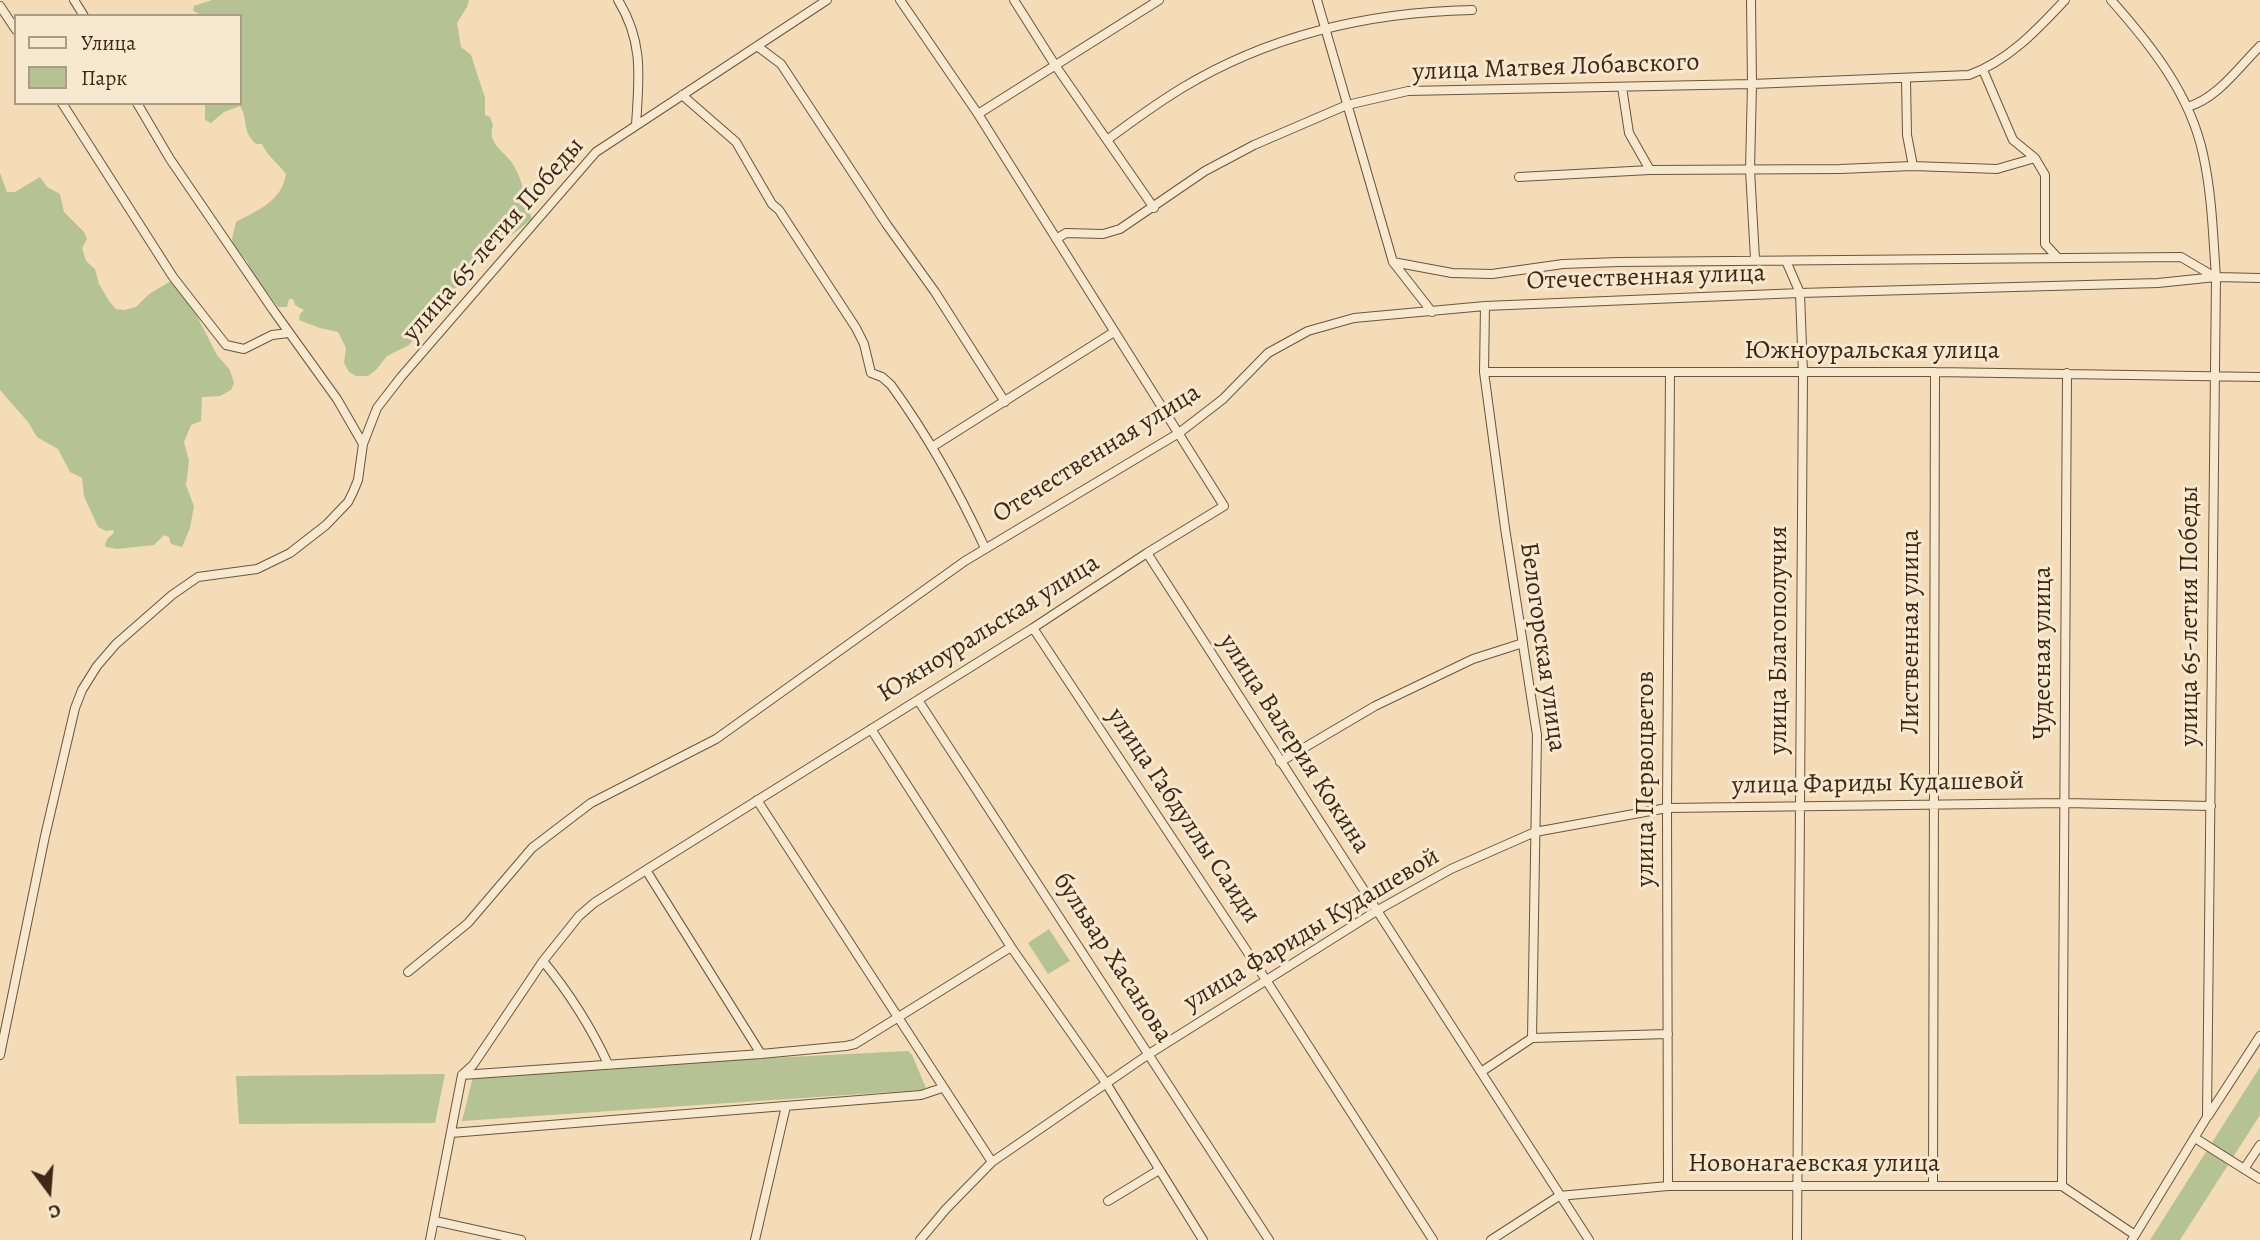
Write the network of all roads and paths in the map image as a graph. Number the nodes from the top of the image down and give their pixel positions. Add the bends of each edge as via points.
1 (618, 0) edge
2 (827, 0) edge
3 (900, 0) edge
4 (1014, 0) edge
5 (1159, 0) edge
6 (1317, 0) edge
7 (1751, 0) edge
8 (2065, 0) edge
9 (2111, 0) edge
10 (0, 6) edge
11 (1472, 10) dead end
12 (14, 27) edge
13 (1326, 29) junction
14 (757, 46) junction
15 (2260, 46) edge
16 (1055, 65) junction
17 (1983, 70) junction
18 (1906, 79) junction
19 (1752, 84) junction
20 (1622, 87) junction
21 (682, 95) junction
22 (63, 105) edge
23 (138, 105) edge
24 (1347, 105) junction
25 (2187, 107) junction
26 (978, 114) junction
27 (636, 125) junction
28 (1107, 140) junction
29 (2035, 158) junction
30 (1913, 166) junction
31 (1650, 170) junction
32 (1750, 170) junction
33 (1519, 177) dead end
34 (1153, 208) junction
35 (1056, 239) junction
36 (2057, 257) junction
37 (1755, 259) junction
38 (1786, 261) junction
39 (1393, 262) junction
40 (2216, 277) junction
41 (2260, 278) edge
42 (1800, 293) junction
43 (1485, 306) junction
44 (1432, 312) junction
45 (1114, 332) junction
46 (289, 333) junction
47 (1484, 372) junction
48 (1670, 372) junction
49 (1935, 372) junction
50 (1803, 373) junction
51 (2067, 373) junction
52 (2214, 376) junction
53 (2260, 377) edge
54 (1005, 402) junction
55 (1179, 433) junction
56 (363, 444) junction
57 (932, 447) junction
58 (985, 548) junction
59 (1147, 554) junction
60 (1033, 628) junction
61 (1523, 643) junction
62 (918, 700) junction
63 (871, 729) junction
64 (1280, 762) junction
65 (757, 800) junction
66 (2064, 803) junction
67 (1932, 805) junction
68 (2211, 806) junction
69 (1800, 807) junction
70 (1667, 808) junction
71 (1535, 832) junction
72 (646, 870) junction
73 (1378, 910) junction
74 (1010, 947) junction
75 (543, 961) junction
76 (408, 972) dead end
77 (1266, 979) junction
78 (897, 1018) junction
79 (1668, 1034) junction
80 (2260, 1036) edge
81 (1532, 1038) junction
82 (761, 1054) junction
83 (1149, 1054) junction
84 (0, 1055) edge
85 (608, 1064) junction
86 (1481, 1072) junction
87 (462, 1075) junction
88 (1106, 1083) junction
89 (942, 1088) junction
90 (786, 1106) junction
91 (2207, 1117) junction
92 (451, 1133) junction
93 (2195, 1138) junction
94 (2260, 1145) edge
95 (992, 1162) junction
96 (2244, 1169) junction
97 (1159, 1170) junction
98 (2260, 1179) edge
99 (1668, 1186) junction
100 (1797, 1186) junction
101 (1933, 1186) junction
102 (2062, 1186) junction
103 (1559, 1196) junction
104 (1108, 1201) dead end
105 (435, 1221) junction
106 (2133, 1238) edge
107 (430, 1240) edge
108 (521, 1240) edge
109 (755, 1240) edge
110 (920, 1240) edge
111 (1202, 1240) edge
112 (1269, 1240) edge
113 (1433, 1240) edge
114 (1491, 1240) edge
115 (1588, 1240) edge
116 (1797, 1240) edge

1 - 27 street via 630,18 638,52
2 - 14 street, улица 65-летия Победы
3 - 26 street, Южноуральская улица
4 - 16 street
5 - 16 street
6 - 13 street
7 - 19 street
8 - 17 street, улица Матвея Лобавского via 2006,57
9 - 25 street, улица 65-летия Победы via 2148,43
10 - 12 street
11 - 13 street via 1387,16
13 - 24 street
13 - 28 street via 1219,68
14 - 21 street, улица 65-летия Победы
14 - 54 street via 781,64
15 - 25 street via 2212,94
16 - 26 street
16 - 28 street
17 - 18 street, улица Матвея Лобавского
17 - 29 street via 2013,140
18 - 19 street, улица Матвея Лобавского
18 - 30 street
19 - 20 street, улица Матвея Лобавского
19 - 32 street
20 - 24 street, улица Матвея Лобавского via 1408,92
20 - 31 street via 1629,133
21 - 27 street, улица 65-летия Победы
21 - 57 street via 736,142 856,328 871,373 891,385
22 - 46 street via 173,277 226,345 244,349 272,335
23 - 46 street
24 - 34 street, улица Матвея Лобавского via 1205,171
24 - 39 street
25 - 40 street, улица 65-летия Победы via 2203,153
26 - 35 street, Южноуральская улица
27 - 56 street, улица 65-летия Победы via 596,152 410,367 377,408
28 - 34 street
29 - 30 street via 1997,169
29 - 36 street via 2045,175 2045,244
30 - 32 street
31 - 32 street
31 - 33 street
32 - 37 street
34 - 35 street, улица Матвея Лобавского via 1120,229 1103,234 1066,233
35 - 45 street, Южноуральская улица
36 - 38 street
36 - 40 street via 2181,257
37 - 38 street
37 - 39 street via 1563,264 1492,274 1452,273
38 - 42 street
39 - 44 street
40 - 41 street, Отечественная улица
40 - 42 street, Отечественная улица via 2158,283
40 - 52 street, улица 65-летия Победы
42 - 43 street, Отечественная улица
42 - 50 street, улица Благополучия
43 - 44 street, Отечественная улица
43 - 47 street, Белогорская улица
44 - 55 street, Отечественная улица via 1354,318 1308,331 1268,353 1223,399
45 - 54 street
45 - 55 street, Южноуральская улица
46 - 56 street
47 - 48 street, Южноуральская улица
47 - 61 street, Белогорская улица
48 - 50 street, Южноуральская улица
48 - 70 street, улица Первоцветов
49 - 50 street, Южноуральская улица
49 - 51 street, Южноуральская улица
49 - 67 street, Лиственная улица
50 - 69 street, улица Благополучия
51 - 52 street, Южноуральская улица
51 - 66 street, Чудесная улица
52 - 53 street, Южноуральская улица
52 - 68 street, улица 65-летия Победы
54 - 57 street
55 - 58 street, Отечественная улица
55 - 59 street, Южноуральская улица via 1224,506
56 - 84 street, улица 65-летия Победы via 358,480 348,502 326,525 290,553 257,569 198,577 116,644 82,690 48,823
57 - 58 street
58 - 76 street, Отечественная улица via 716,738 591,803 532,848 468,923
59 - 60 street, Южноуральская улица
59 - 64 street, улица Валерия Кокина
60 - 62 street, Южноуральская улица
60 - 77 street, улица Габдуллы Саиди
61 - 64 street via 1473,659 1388,700
61 - 71 street, Белогорская улица via 1537,735
62 - 63 street, Южноуральская улица
62 - 83 street, бульвар Хасанова
63 - 65 street, Южноуральская улица
63 - 74 street
64 - 73 street, улица Валерия Кокина
65 - 72 street, Южноуральская улица
65 - 78 street
66 - 67 street, улица Фариды Кудашевой
66 - 68 street, улица Фариды Кудашевой
66 - 102 street, Чудесная улица
67 - 69 street, улица Фариды Кудашевой
67 - 101 street, Лиственная улица
68 - 91 street, улица 65-летия Победы
69 - 70 street, улица Фариды Кудашевой
69 - 100 street, улица Благополучия
70 - 71 street, улица Фариды Кудашевой
70 - 79 street, улица Первоцветов
71 - 73 street, улица Фариды Кудашевой via 1451,869
71 - 81 street, Белогорская улица
72 - 75 street, Южноуральская улица via 579,916
72 - 82 street
73 - 77 street, улица Фариды Кудашевой
73 - 86 street, улица Валерия Кокина
74 - 78 street
74 - 88 street
75 - 85 street via 589,1025
75 - 87 street, Южноуральская улица
77 - 83 street, улица Фариды Кудашевой
77 - 113 street, улица Габдуллы Саиди
78 - 82 street via 855,1044
78 - 89 street
79 - 81 street
79 - 99 street, улица Первоцветов
80 - 91 street
81 - 86 street
82 - 85 street
83 - 88 street, улица Фариды Кудашевой
83 - 112 street, бульвар Хасанова
85 - 87 street
86 - 103 street, улица Валерия Кокина
87 - 92 street, Южноуральская улица
88 - 95 street, улица Фариды Кудашевой
88 - 97 street
89 - 90 street via 921,1095
89 - 95 street
90 - 92 street
90 - 109 street
91 - 93 street, улица 65-летия Победы
92 - 105 street, Южноуральская улица
93 - 96 street
93 - 106 street, улица 65-летия Победы
94 - 96 street
95 - 110 street, улица Фариды Кудашевой
96 - 98 street
97 - 104 street
97 - 111 street
99 - 100 street, Новонагаевская улица
99 - 103 street, Новонагаевская улица
100 - 101 street, Новонагаевская улица
100 - 116 street, улица Благополучия
101 - 102 street, Новонагаевская улица
102 - 106 street
103 - 114 street, Новонагаевская улица
103 - 115 street, улица Валерия Кокина
105 - 107 street, Южноуральская улица
105 - 108 street

